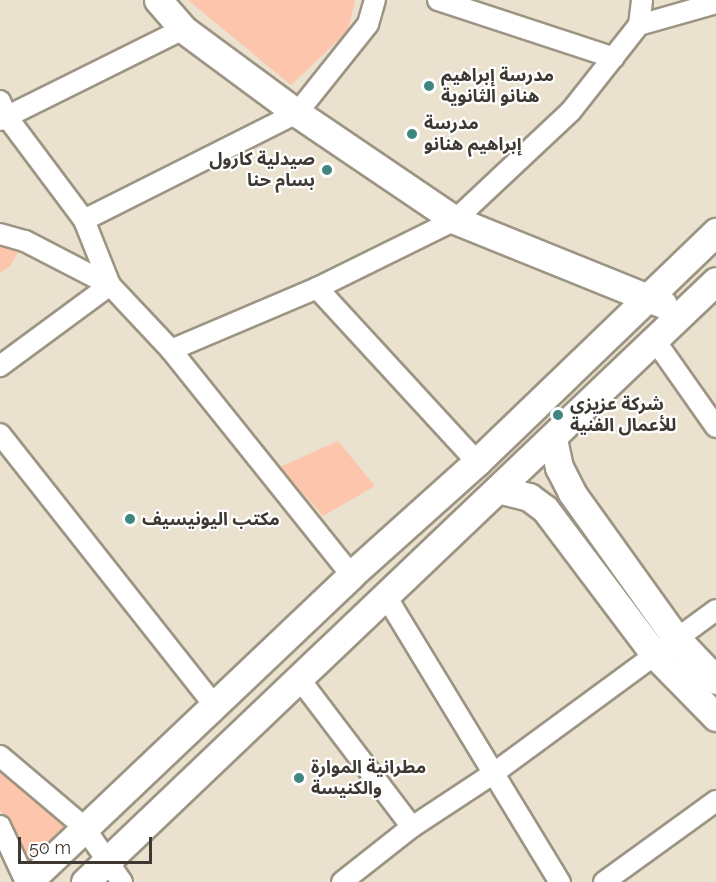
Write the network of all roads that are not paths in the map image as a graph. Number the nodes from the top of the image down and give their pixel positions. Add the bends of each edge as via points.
1 (158, 0) edge
2 (375, 0) edge
3 (438, 0) edge
4 (642, 0) edge
5 (716, 3) edge
6 (639, 25) junction
7 (183, 29) junction
8 (614, 58) junction
9 (2, 113) edge
10 (297, 114) junction
11 (84, 220) junction
12 (455, 220) junction
13 (716, 232) edge
14 (0, 234) edge
15 (716, 282) edge
16 (110, 285) junction
17 (317, 288) junction
18 (650, 298) junction
19 (683, 313) junction
20 (656, 342) junction
21 (171, 350) junction
22 (0, 366) edge
23 (716, 427) edge
24 (0, 434) edge
25 (553, 439) junction
26 (477, 462) junction
27 (501, 490) junction
28 (351, 575) junction
29 (387, 598) junction
30 (716, 610) edge
31 (676, 638) junction
32 (655, 655) junction
33 (298, 677) junction
34 (716, 680) edge
35 (215, 706) junction
36 (716, 717) edge
37 (0, 756) edge
38 (494, 772) junction
39 (716, 801) edge
40 (0, 826) edge
41 (84, 827) junction
42 (412, 827) junction
43 (114, 871) edge
44 (27, 882) edge
45 (86, 882) edge
46 (342, 882) edge
47 (560, 882) edge
48 (604, 882) edge

1 - 7 main road
2 - 10 street via 369,24
3 - 8 street
4 - 6 street
5 - 6 street
6 - 8 street
7 - 9 street
7 - 10 main road
8 - 12 street via 571,111
9 - 11 street
10 - 11 street
10 - 12 main road
11 - 16 street
12 - 17 street
12 - 18 main road
13 - 18 main road
14 - 16 street via 26,241
15 - 19 main road
16 - 21 street
16 - 22 street
17 - 21 street
17 - 26 street
18 - 19 main road
18 - 26 main road
19 - 20 main road
20 - 23 street
20 - 25 main road
21 - 28 street
24 - 35 street
25 - 27 main road
25 - 31 main road via 559,467 572,493
26 - 28 main road
27 - 29 main road
27 - 32 main road via 529,497 545,509
28 - 35 main road
29 - 33 main road
29 - 38 street
30 - 31 street
31 - 32 street
31 - 34 main road
32 - 36 main road
32 - 38 street
33 - 42 street
33 - 43 main road
35 - 41 main road
37 - 41 street
38 - 42 street
38 - 47 street
39 - 48 street
40 - 44 street
41 - 43 street
41 - 44 main road
42 - 46 street
43 - 45 main road

